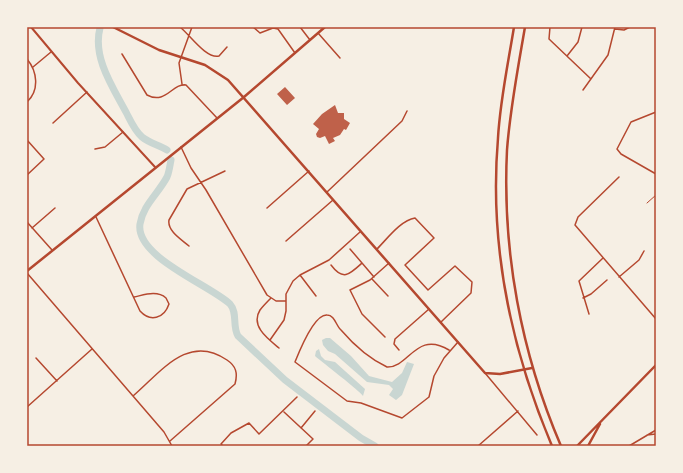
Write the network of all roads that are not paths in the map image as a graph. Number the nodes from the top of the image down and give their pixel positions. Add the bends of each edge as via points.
1 (31, 27) edge
2 (113, 27) edge
3 (180, 27) edge
4 (192, 27) edge
5 (253, 27) edge
6 (300, 27) edge
7 (325, 27) edge
8 (514, 27) edge
9 (525, 27) edge
10 (550, 27) edge
11 (582, 27) edge
12 (630, 27) edge
13 (615, 28) edge
14 (318, 33) junction
15 (188, 34) junction
16 (310, 40) junction
17 (227, 47) dead end
18 (51, 52) junction
19 (295, 53) junction
20 (122, 54) dead end
21 (567, 56) junction
22 (181, 57) junction
23 (340, 58) dead end
24 (27, 59) edge
25 (33, 67) junction
26 (591, 79) junction
27 (182, 85) junction
28 (583, 90) dead end
29 (87, 92) junction
30 (244, 97) junction
31 (27, 102) edge
32 (407, 111) dead end
33 (656, 112) edge
34 (217, 118) junction
35 (53, 123) dead end
36 (123, 132) junction
37 (27, 140) edge
38 (181, 147) junction
39 (95, 149) dead end
40 (155, 167) junction
41 (224, 171) dead end
42 (309, 171) junction
43 (656, 171) edge
44 (655, 174) edge
45 (27, 175) edge
46 (619, 177) dead end
47 (201, 182) junction
48 (327, 192) junction
49 (334, 200) junction
50 (55, 208) dead end
51 (266, 208) dead end
52 (95, 215) junction
53 (27, 222) edge
54 (32, 228) junction
55 (361, 231) junction
56 (286, 241) dead end
57 (189, 246) dead end
58 (350, 249) dead end
59 (377, 249) junction
60 (52, 250) junction
61 (644, 251) dead end
62 (603, 258) junction
63 (362, 263) junction
64 (389, 263) junction
65 (331, 265) dead end
66 (27, 272) edge
67 (300, 275) junction
68 (374, 277) junction
69 (620, 277) junction
70 (372, 279) junction
71 (607, 280) dead end
72 (316, 296) dead end
73 (388, 296) dead end
74 (134, 297) junction
75 (270, 298) junction
76 (584, 298) junction
77 (286, 301) junction
78 (429, 309) junction
79 (588, 314) dead end
80 (656, 319) edge
81 (441, 322) junction
82 (385, 338) dead end
83 (270, 340) junction
84 (458, 342) junction
85 (279, 348) dead end
86 (92, 349) junction
87 (399, 350) dead end
88 (449, 350) junction
89 (36, 358) dead end
90 (656, 365) edge
91 (532, 368) junction
92 (524, 370) junction
93 (485, 373) junction
94 (57, 382) junction
95 (133, 396) junction
96 (297, 397) dead end
97 (27, 407) edge
98 (315, 411) dead end
99 (518, 411) junction
100 (284, 412) junction
101 (603, 419) junction
102 (301, 428) junction
103 (656, 430) edge
104 (537, 434) dead end
105 (656, 434) edge
106 (647, 435) junction
107 (170, 441) junction
108 (172, 446) edge
109 (223, 446) edge
110 (306, 446) edge
111 (478, 446) edge
112 (552, 446) edge
113 (561, 446) edge
114 (577, 446) edge
115 (588, 446) edge
116 (629, 446) edge

1 - 18 street
2 - 22 main road via 152,47
3 - 15 street
4 - 15 street
5 - 19 street via 260,33 273,28 278,29
6 - 16 street
7 - 14 main road
8 - 92 main road via 499,120 496,204 506,298
9 - 91 main road via 509,128 506,194 517,301
10 - 21 street via 548,37
11 - 21 street via 578,42
12 - 13 street via 625,30
13 - 26 street via 608,55
14 - 16 main road
14 - 23 street
15 - 17 street via 212,55 220,56
15 - 22 street
16 - 19 main road
18 - 25 street
18 - 29 street
19 - 30 main road
20 - 27 street via 145,93 150,96 165,96
21 - 26 street
22 - 27 street via 178,68
22 - 30 main road via 194,60 216,71
24 - 25 street
25 - 31 street via 35,91
26 - 28 street
27 - 34 street via 188,87
29 - 35 street
29 - 36 street
30 - 34 main road
30 - 42 main road
32 - 48 street via 402,121
33 - 44 street via 631,122 618,150
34 - 38 main road
36 - 39 street via 105,147
36 - 40 street
37 - 45 street via 44,159
38 - 40 main road
38 - 47 street
40 - 52 main road
41 - 47 street via 210,180
42 - 48 main road
42 - 51 street
43 - 44 street
46 - 62 street via 578,217 575,225
47 - 57 street via 185,191 168,224
47 - 75 street
48 - 49 main road
49 - 55 main road
49 - 56 street
50 - 54 street
52 - 60 main road
52 - 74 street
53 - 54 street
54 - 60 street
55 - 59 main road
55 - 67 street via 325,262
58 - 63 street
59 - 64 main road
59 - 81 street via 412,218 415,218 434,238 405,265 428,290 455,266 472,282 471,293
60 - 66 main road
61 - 69 street via 639,260
62 - 69 street
62 - 76 street via 579,281
63 - 65 street via 350,274 342,275
63 - 68 street
64 - 68 street
64 - 78 main road
66 - 86 street
67 - 72 street
67 - 77 street via 290,284
68 - 70 street
69 - 80 street
70 - 73 street
70 - 82 street via 350,290 362,314
71 - 76 street
74 - 74 street via 160,294 169,304 161,316 148,318 140,311
75 - 77 street
75 - 83 street via 260,310 257,319 260,331
76 - 79 street
77 - 83 street via 284,320
78 - 81 main road
78 - 87 street via 395,340 394,344
81 - 84 main road
83 - 85 street
84 - 88 street
84 - 93 main road
86 - 94 street
86 - 95 street
88 - 88 street via 434,376 429,397 402,418 361,403 347,401 295,362 306,336 325,315 334,318 339,329 375,361 387,367 397,365 423,345
89 - 94 street
90 - 101 main road
91 - 92 main road
91 - 113 main road
92 - 93 main road via 500,374
92 - 112 main road
93 - 99 street
94 - 97 street
95 - 107 street
95 - 107 street via 187,352 205,350 222,356 236,370 235,384
96 - 100 street
98 - 102 street
99 - 104 street
99 - 111 street
100 - 102 street
100 - 109 street via 259,434 249,423 244,425 231,433 221,444
101 - 114 main road
101 - 115 main road
102 - 110 street via 312,439
103 - 106 street
105 - 106 street
106 - 116 street
107 - 108 street

